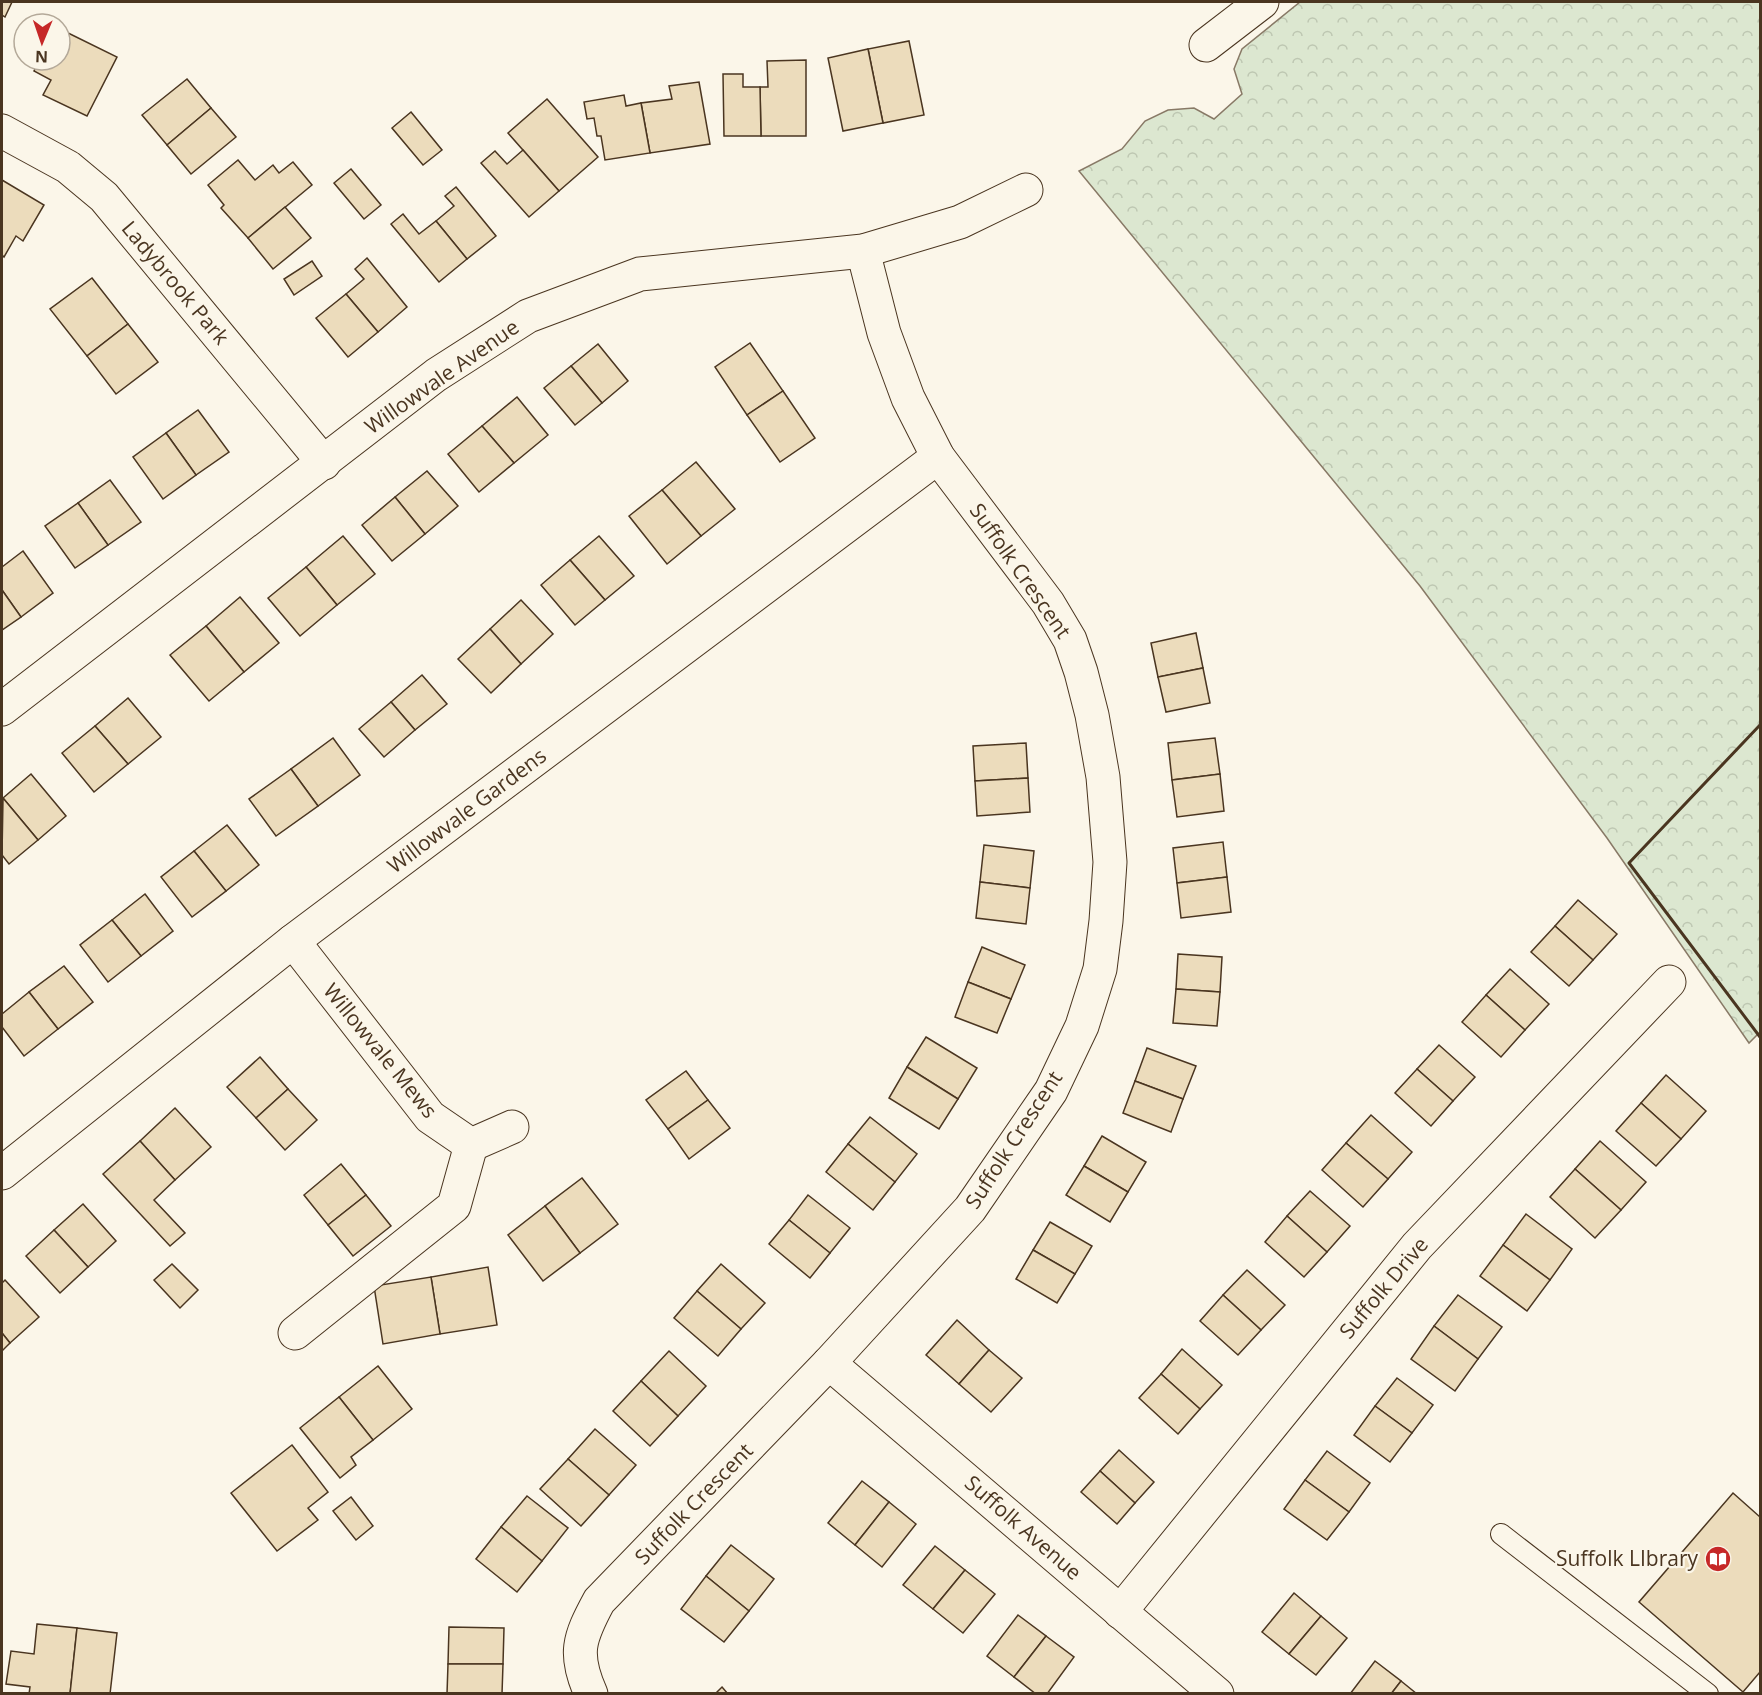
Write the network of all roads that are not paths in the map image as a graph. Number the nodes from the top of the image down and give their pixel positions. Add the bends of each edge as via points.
1 (1262, 2) edge
2 (1206, 45) dead end
3 (2, 131) edge
4 (1026, 190) dead end
5 (863, 251) junction
6 (938, 457) junction
7 (324, 463) junction
8 (2, 709) edge
9 (293, 941) junction
10 (1669, 982) dead end
11 (512, 1127) dead end
12 (471, 1144) junction
13 (2, 1173) edge
14 (295, 1333) dead end
15 (829, 1363) junction
16 (1501, 1534) dead end
17 (1120, 1612) junction
18 (1214, 1693) edge
19 (591, 1694) edge
20 (1708, 1694) edge

1 - 2 street
3 - 7 street, Ladybrook Park via 68,167 104,197
4 - 5 street, Willowvale Avenue via 960,222
5 - 6 street, Suffolk Crescent via 884,333 909,398
5 - 7 street, Willowvale Avenue via 640,274 528,316 436,375
6 - 9 street, Willowvale Gardens
6 - 15 street, Suffolk Crescent via 1048,603 1070,640 1092,715 1103,777 1110,862 1105,930 1100,969 1082,1026 1051,1091 970,1209
7 - 8 street, Willowvale Avenue
9 - 12 street, Willowvale Mews via 430,1117
9 - 13 street, Willowvale Gardens
10 - 17 street, Suffolk Drive via 1417,1246
11 - 12 street
12 - 14 street via 454,1206
15 - 17 street, Suffolk Avenue
15 - 19 street, Suffolk Crescent via 599,1601 584,1628 579,1651 583,1677
16 - 20 lane
17 - 18 street, Suffolk Avenue

